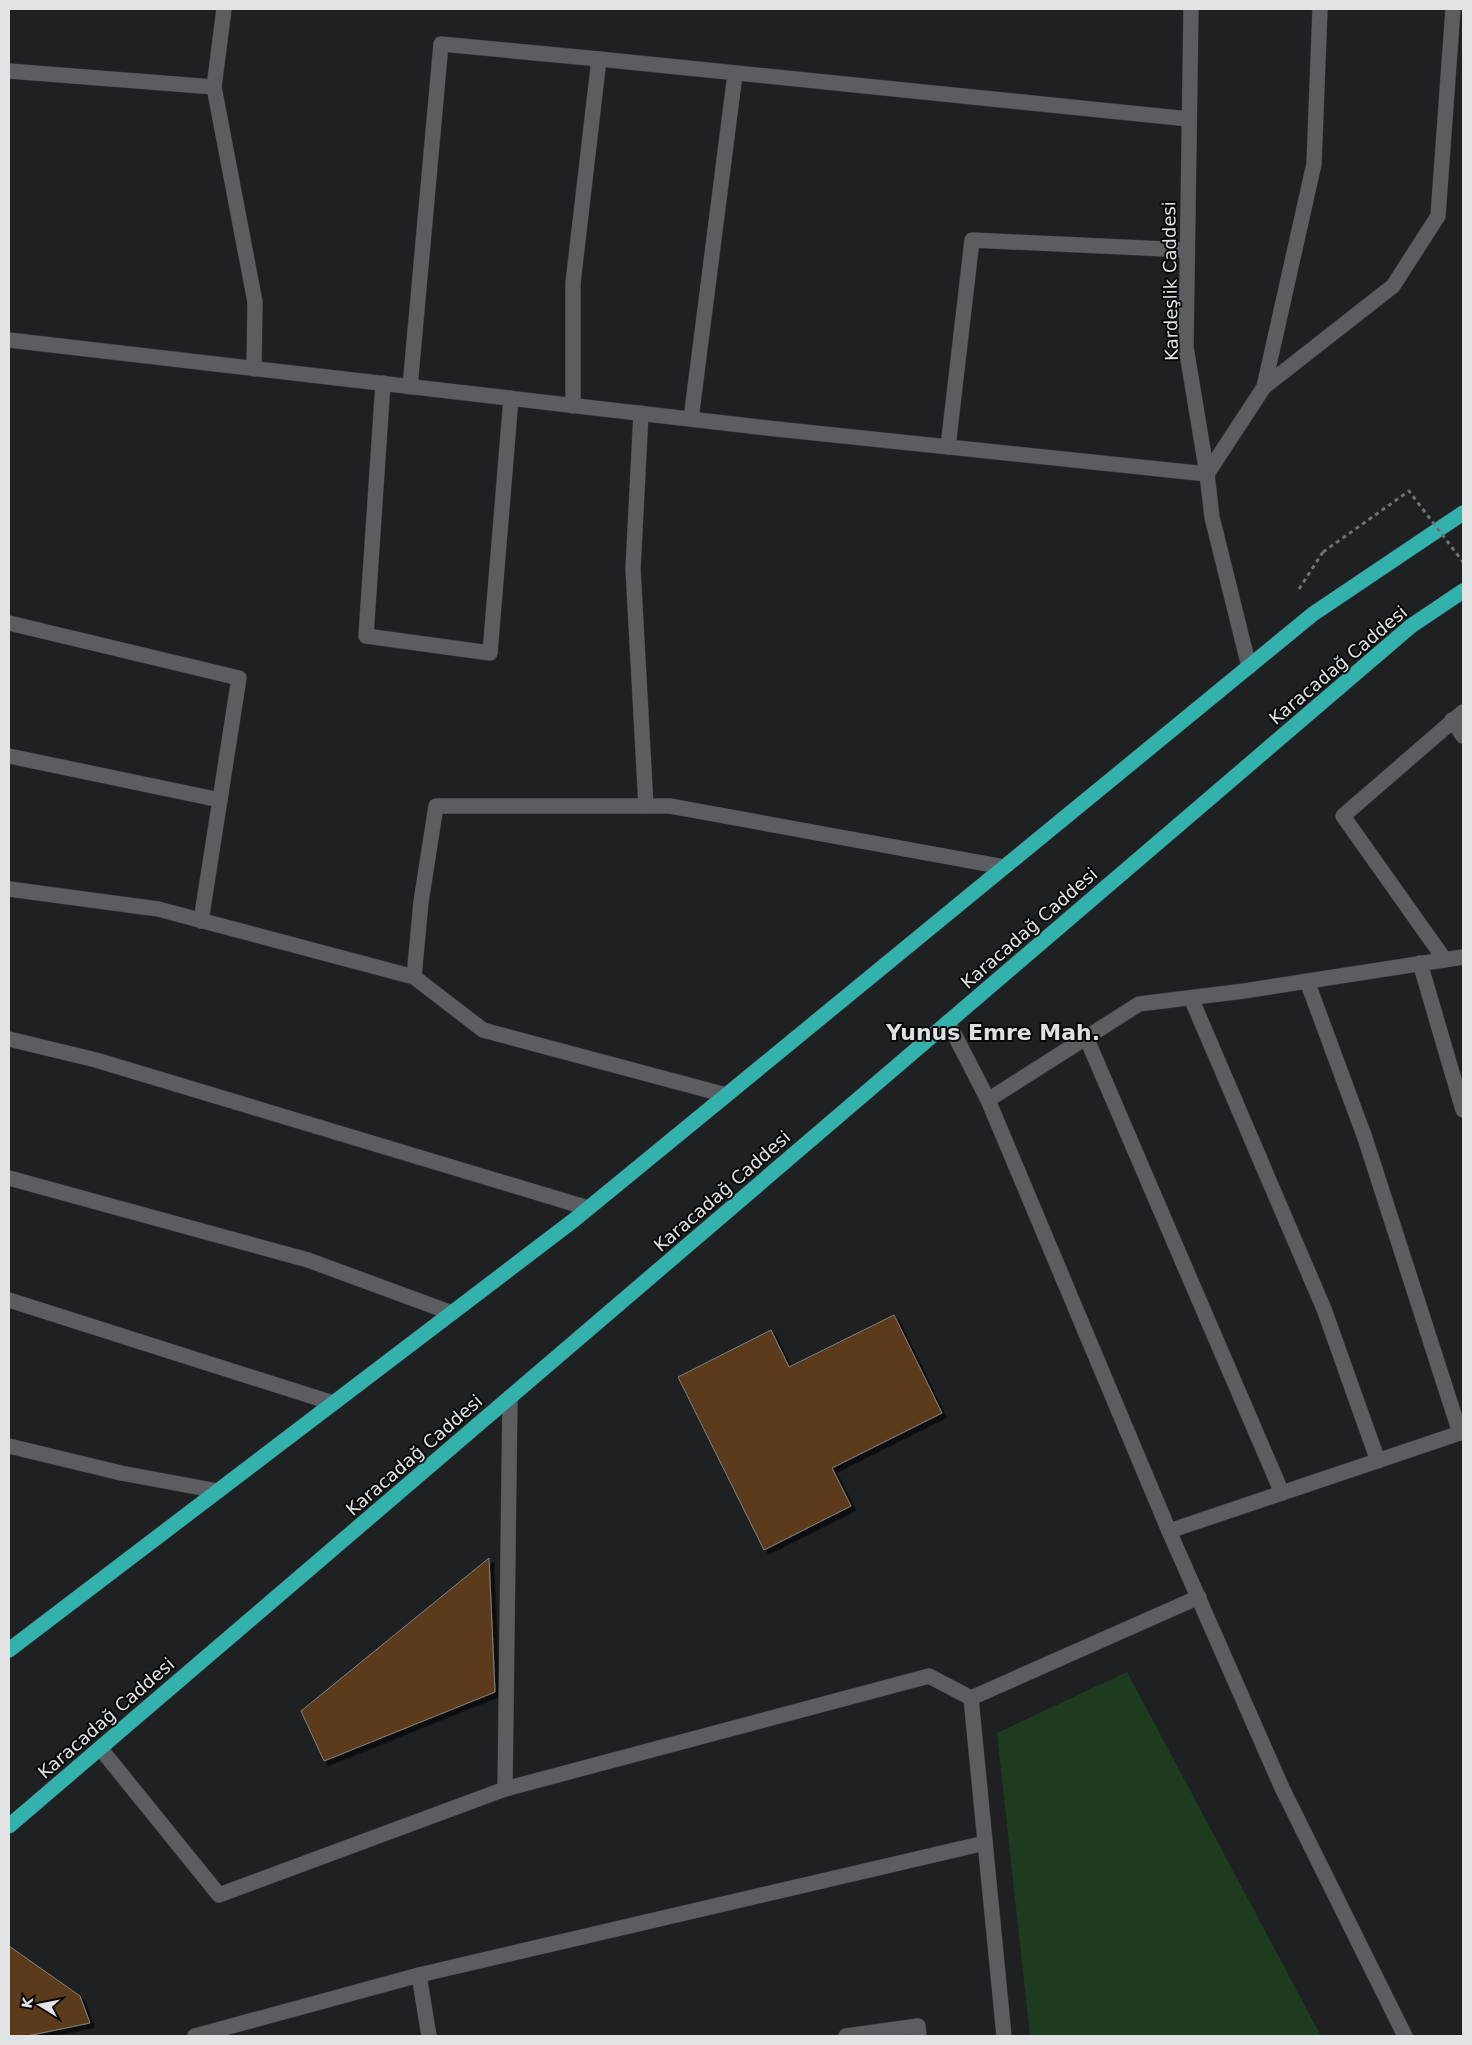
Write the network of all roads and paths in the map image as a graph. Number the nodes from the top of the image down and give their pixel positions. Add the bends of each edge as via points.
1 (224, 9) edge
2 (1191, 9) edge
3 (1320, 9) edge
4 (1453, 9) edge
5 (599, 58) junction
6 (9, 71) edge
7 (735, 74) junction
8 (214, 87) junction
9 (1189, 119) junction
10 (1187, 250) junction
11 (9, 340) edge
12 (254, 369) junction
13 (384, 384) junction
14 (410, 387) junction
15 (1264, 387) junction
16 (511, 398) junction
17 (574, 406) junction
18 (641, 413) junction
19 (691, 419) junction
20 (948, 447) junction
21 (1207, 474) junction
22 (1463, 513) edge
23 (1323, 552) dead end
24 (1463, 562) edge
25 (1463, 591) edge
26 (9, 623) edge
27 (1249, 667) junction
28 (1458, 716) edge
29 (1463, 736) edge
30 (9, 756) edge
31 (220, 800) junction
32 (646, 806) junction
33 (1004, 867) junction
34 (9, 889) edge
35 (202, 921) junction
36 (1463, 957) edge
37 (1445, 960) junction
38 (1420, 964) junction
39 (414, 978) junction
40 (1307, 981) junction
41 (1191, 998) junction
42 (948, 1022) junction
43 (1086, 1037) junction
44 (9, 1039) edge
45 (726, 1095) junction
46 (988, 1100) junction
47 (1463, 1110) edge
48 (9, 1178) edge
49 (588, 1208) junction
50 (9, 1300) edge
51 (452, 1313) junction
52 (510, 1397) junction
53 (333, 1403) junction
54 (1462, 1433) edge
55 (9, 1446) edge
56 (1378, 1461) junction
57 (218, 1491) junction
58 (1282, 1493) junction
59 (1169, 1531) junction
60 (1198, 1598) junction
61 (9, 1650) edge
62 (971, 1698) junction
63 (100, 1748) junction
64 (505, 1789) junction
65 (9, 1826) edge
66 (985, 1843) junction
67 (419, 1975) junction
68 (195, 2036) edge
69 (429, 2036) edge
70 (846, 2036) edge
71 (919, 2036) edge
72 (1004, 2036) edge
73 (1405, 2036) edge

1 - 8 street
2 - 9 street, Kardeşlik Caddesi
3 - 15 street via 1314,164
4 - 15 street via 1438,216 1393,286
5 - 7 street
5 - 14 street via 441,44
5 - 17 street via 573,282
6 - 8 street
7 - 9 street
7 - 19 street
8 - 12 street via 255,302
9 - 10 street, Kardeşlik Caddesi
10 - 20 street via 972,240
10 - 21 street, Kardeşlik Caddesi via 1186,348
11 - 12 street
12 - 13 street
13 - 14 street
13 - 16 street via 366,636 490,653
14 - 16 street
15 - 21 street
16 - 17 street
17 - 18 street
18 - 19 street
18 - 32 street via 633,569
19 - 20 street
20 - 21 street
21 - 27 street, Kardeşlik Caddesi via 1212,516
22 - 27 highway via 1313,614
23 - 24 path, bridge via 1409,491
25 - 42 highway, Karacadağ Caddesi via 1411,626
26 - 31 street via 239,678
27 - 33 highway
28 - 29 street
28 - 37 street via 1343,816
30 - 31 street
31 - 35 street
32 - 33 street via 670,806
32 - 39 street via 436,806 421,902
33 - 45 highway
34 - 35 street via 158,910
35 - 39 street
36 - 37 street
37 - 38 street
38 - 40 street
38 - 47 street
39 - 45 street via 483,1030
40 - 41 street
40 - 54 street via 1366,1138
41 - 43 street via 1139,1004
41 - 56 street via 1324,1309
42 - 46 street
42 - 52 highway, Karacadağ Caddesi
43 - 46 street
43 - 58 street
44 - 49 street via 96,1060
45 - 49 highway
46 - 59 street
48 - 51 street via 308,1260
49 - 51 highway
50 - 53 street
51 - 53 highway
52 - 63 highway, Karacadağ Caddesi
52 - 64 street
53 - 57 highway
54 - 56 street
55 - 57 street via 121,1473
56 - 58 street
57 - 61 highway
58 - 59 street
59 - 60 street
60 - 62 street
60 - 73 street via 1282,1788
62 - 64 street via 929,1676
62 - 66 street
63 - 64 street via 218,1896
63 - 65 highway, Karacadağ Caddesi
66 - 67 street
66 - 72 street
67 - 68 street
67 - 69 street
70 - 71 street via 918,2026

